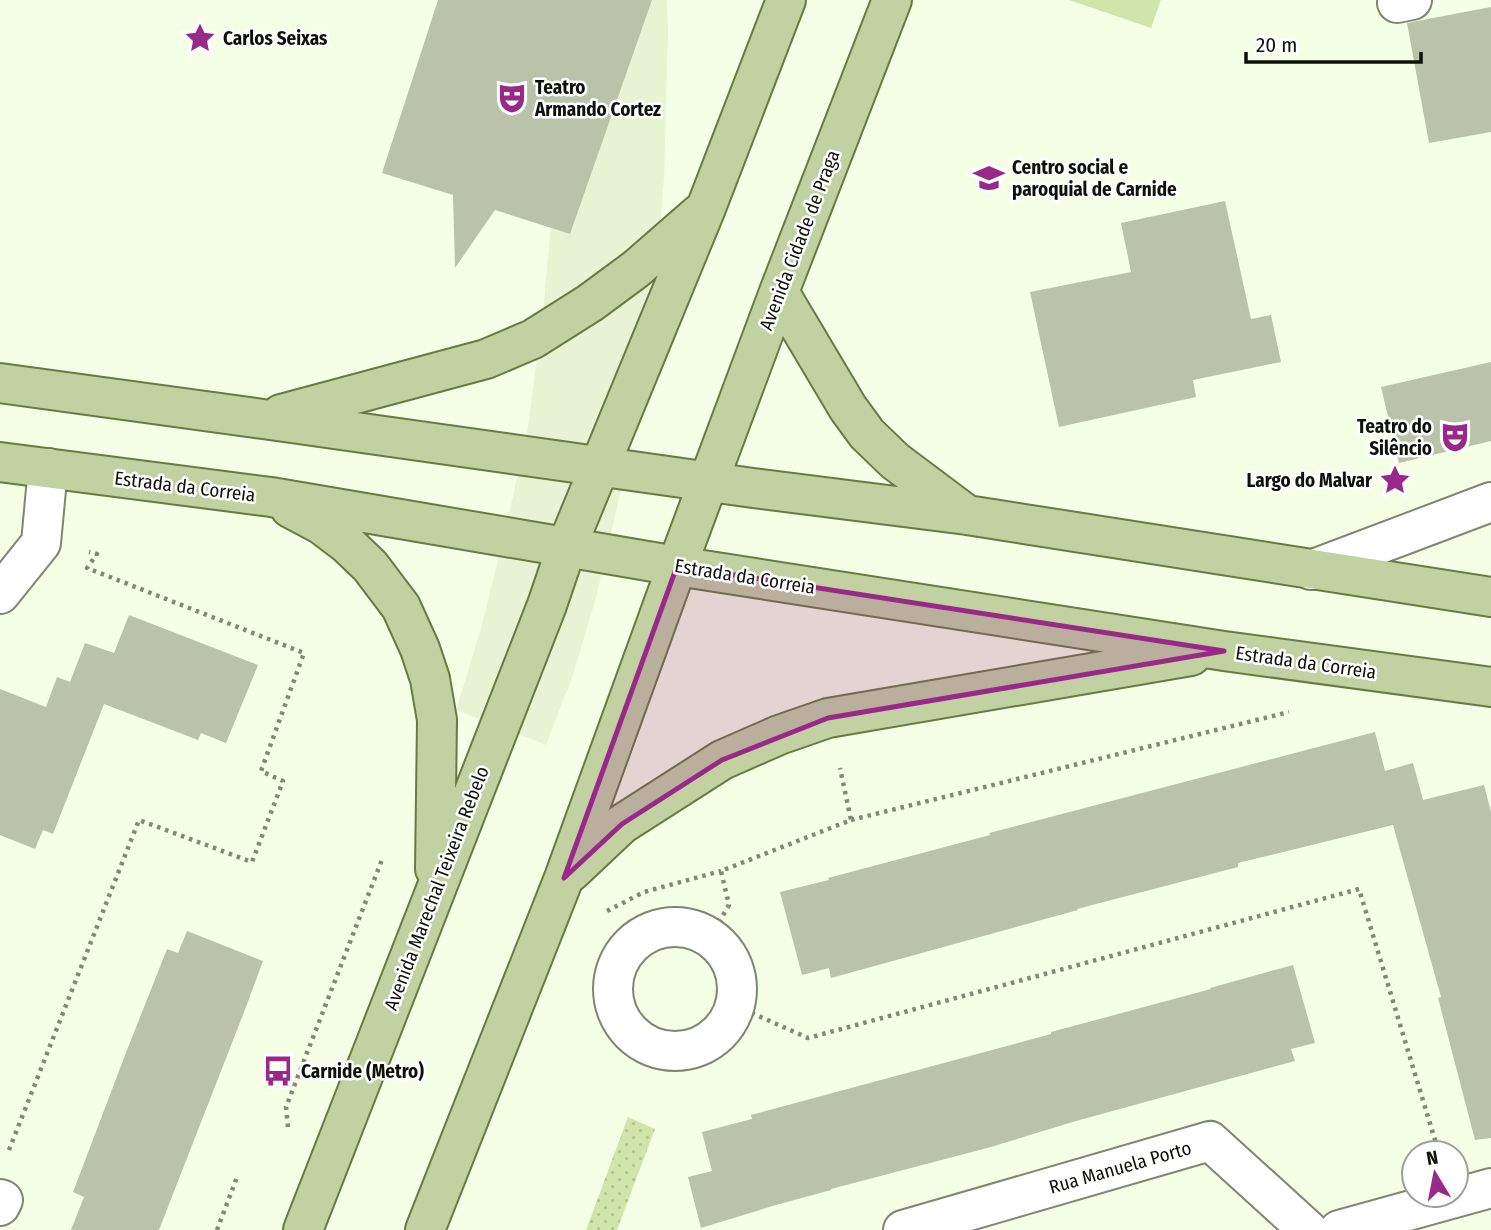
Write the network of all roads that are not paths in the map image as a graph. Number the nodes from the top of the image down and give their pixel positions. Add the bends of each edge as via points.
1 (786, 0) edge
2 (891, 0) edge
3 (706, 208) junction
4 (779, 292) junction
5 (0, 383) edge
6 (263, 419) junction
7 (0, 462) edge
8 (600, 466) junction
9 (48, 468) junction
10 (708, 482) junction
11 (271, 497) junction
12 (1491, 502) edge
13 (967, 515) junction
14 (567, 546) junction
15 (677, 566) junction
16 (1311, 570) junction
17 (0, 594) edge
18 (1491, 597) edge
19 (1224, 651) junction
20 (1491, 687) edge
21 (564, 878) junction
22 (434, 892) junction
23 (736, 1006) joint
24 (1491, 1188) edge
25 (0, 1199) edge
26 (0, 1206) edge
27 (303, 1230) edge
28 (425, 1230) edge
29 (903, 1230) edge
30 (1308, 1230) edge
31 (1339, 1230) edge

1 - 3 main road
2 - 4 main road, Avenida Cidade de Praga
3 - 6 main road via 636,270 533,339 486,359
3 - 8 main road
4 - 10 main road, Avenida Cidade de Praga
4 - 13 main road via 867,434
5 - 6 main road
6 - 8 main road
7 - 9 main road, Estrada da Correia
8 - 10 main road
8 - 14 main road, Avenida Marechal Teixeira Rebelo
9 - 11 main road, Estrada da Correia
9 - 17 street via 41,543
10 - 13 main road
10 - 15 main road, Avenida Cidade de Praga
11 - 14 main road, Estrada da Correia
11 - 22 main road via 322,525 370,566 401,607 420,649 437,720
12 - 16 street
13 - 16 main road
14 - 15 main road, Estrada da Correia
14 - 22 main road, Avenida Marechal Teixeira Rebelo
15 - 19 main road, Estrada da Correia
15 - 21 main road
16 - 18 main road
19 - 20 main road, Estrada da Correia
19 - 21 main road via 828,718 722,760 622,824
21 - 28 main road
22 - 27 main road, Avenida Marechal Teixeira Rebelo
23 - 23 street via 727,1025 694,1050 670,1052 646,1045 627,1030 615,1009 612,985 618,961 634,941 656,930 674,926 693,929 710,937 733,966
24 - 31 street
25 - 26 street
29 - 30 street, Rua Manuela Porto via 1210,1141

